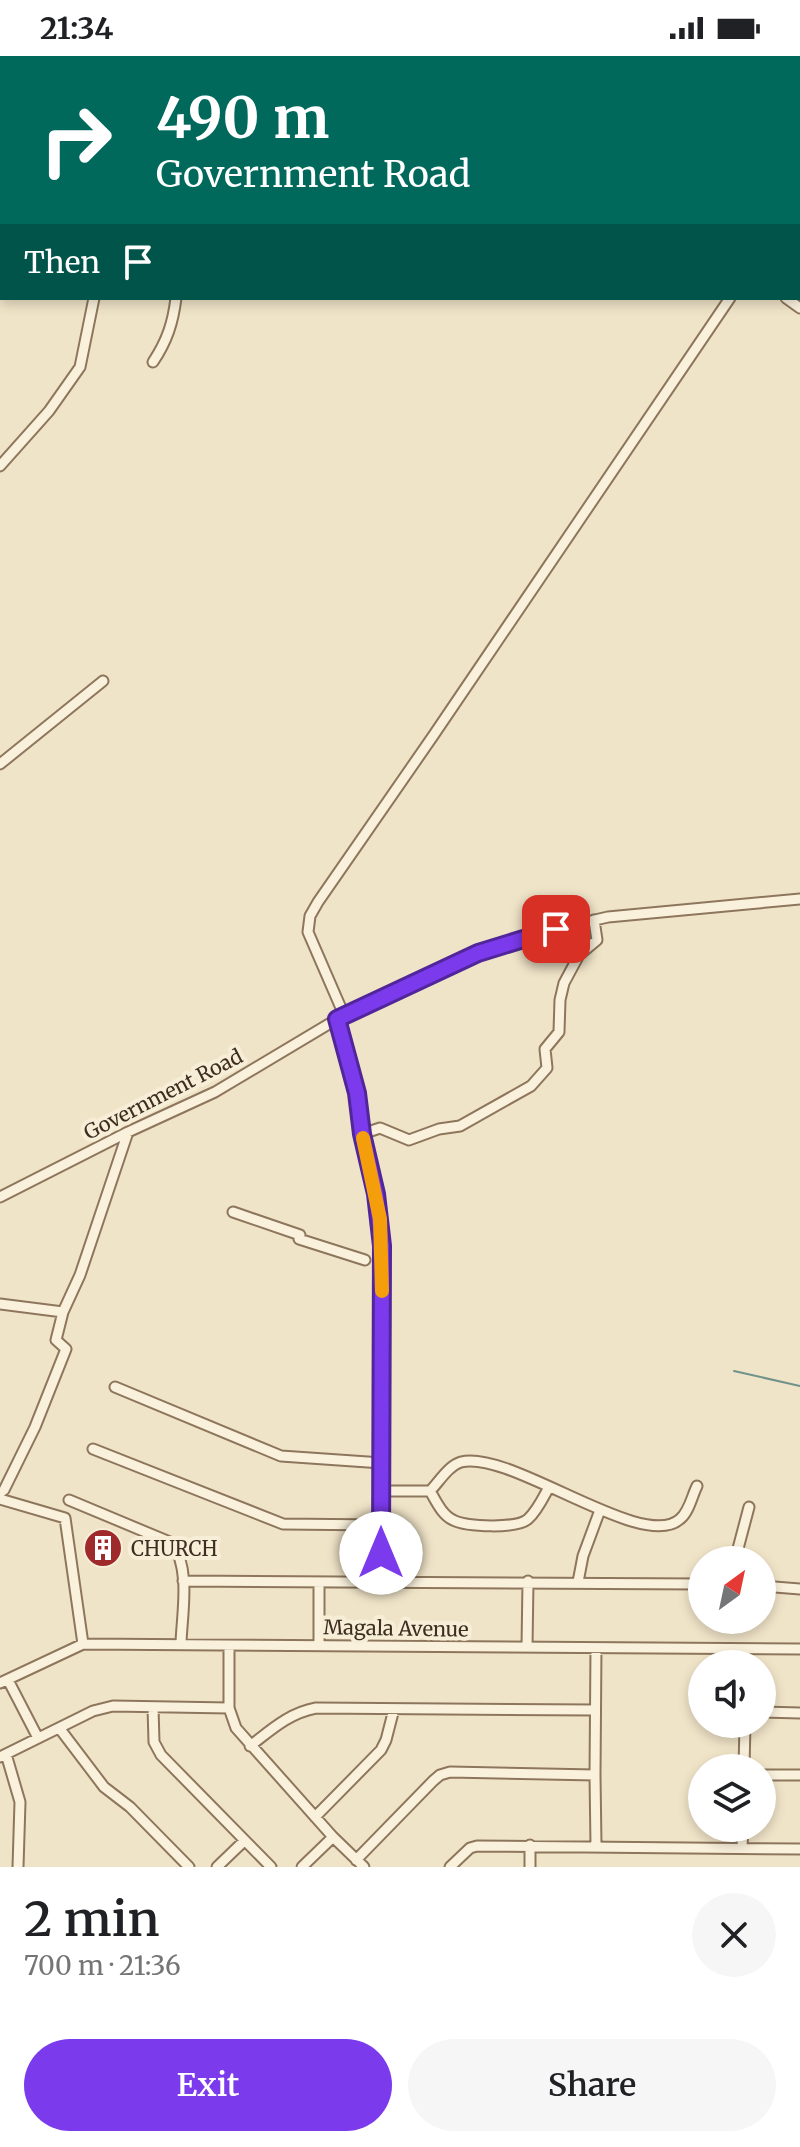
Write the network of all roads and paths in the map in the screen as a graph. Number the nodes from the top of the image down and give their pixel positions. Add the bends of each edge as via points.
1 (94, 300) edge
2 (176, 300) edge
3 (729, 300) edge
4 (153, 362) dead end
5 (0, 466) edge
6 (103, 681) dead end
7 (0, 764) edge
8 (800, 899) edge
9 (594, 920) junction
10 (340, 1017) junction
11 (128, 1132) junction
12 (362, 1134) junction
13 (0, 1197) edge
14 (233, 1212) dead end
15 (365, 1260) dead end
16 (0, 1304) edge
17 (63, 1312) junction
18 (115, 1387) dead end
19 (93, 1449) dead end
20 (382, 1463) junction
21 (697, 1486) dead end
22 (549, 1487) junction
23 (382, 1491) junction
24 (430, 1491) junction
25 (0, 1496) edge
26 (69, 1500) dead end
27 (749, 1507) dead end
28 (600, 1510) junction
29 (381, 1525) junction
30 (739, 1546) edge
31 (381, 1580) junction
32 (183, 1581) junction
33 (528, 1581) junction
34 (319, 1582) junction
35 (578, 1582) junction
36 (688, 1584) edge
37 (776, 1587) edge
38 (800, 1589) edge
39 (181, 1643) junction
40 (83, 1644) junction
41 (319, 1645) junction
42 (229, 1646) junction
43 (527, 1647) junction
44 (596, 1648) junction
45 (745, 1649) joint
46 (800, 1649) edge
47 (4, 1681) edge
48 (153, 1707) junction
49 (229, 1708) junction
50 (394, 1709) junction
51 (595, 1710) junction
52 (776, 1712) edge
53 (800, 1713) edge
54 (60, 1729) junction
55 (38, 1738) junction
56 (250, 1746) junction
57 (3, 1756) edge
58 (595, 1775) junction
59 (776, 1775) edge
60 (800, 1775) edge
61 (315, 1817) junction
62 (333, 1837) junction
63 (244, 1841) junction
64 (742, 1842) edge
65 (530, 1845) junction
66 (596, 1845) junction
67 (742, 1847) junction
68 (800, 1849) edge
69 (360, 1863) edge
70 (18, 1867) edge
71 (189, 1867) edge
72 (217, 1867) edge
73 (271, 1867) edge
74 (302, 1867) edge
75 (450, 1867) edge
76 (530, 1867) edge

1 - 5 street via 76,374
2 - 4 street via 166,343
3 - 10 street via 310,916 308,932
6 - 7 street
8 - 9 street, Government Road
9 - 10 street, Government Road via 478,953
9 - 12 street via 597,940 579,955 564,983 559,1032 545,1049 547,1068 536,1082 460,1126 414,1140 380,1128
10 - 11 street, Government Road via 215,1092
10 - 12 street
11 - 13 street, Government Road
11 - 17 street
12 - 20 street via 382,1246
14 - 15 street
16 - 17 street
17 - 25 street via 56,1340 66,1349
18 - 20 street via 281,1456
19 - 29 street via 283,1524
20 - 23 street
21 - 28 street via 684,1514 670,1524
22 - 24 street via 473,1461 458,1462
22 - 24 street via 533,1514 516,1525 453,1520
22 - 28 street
23 - 24 street
23 - 29 street
25 - 40 street via 65,1518
26 - 32 street via 172,1543 180,1553
27 - 30 street
28 - 35 street
29 - 31 street
31 - 33 street
31 - 34 street
32 - 34 street
32 - 39 street
33 - 35 street
33 - 43 street
34 - 41 street
35 - 36 street
37 - 38 street
39 - 40 street, Magala Avenue
39 - 42 street, Magala Avenue
40 - 47 street, Magala Avenue
41 - 42 street, Magala Avenue
41 - 43 street, Magala Avenue
42 - 49 street
43 - 44 street, Magala Avenue
44 - 45 street, Magala Avenue
44 - 51 street
45 - 46 street, Magala Avenue
47 - 55 street
48 - 49 street
48 - 54 street via 113,1706
48 - 63 street via 154,1742 161,1755
49 - 56 street
50 - 51 street
50 - 56 street via 301,1710
50 - 61 street via 381,1750
51 - 58 street
52 - 53 street
54 - 55 street
54 - 71 street via 104,1787
55 - 57 street
56 - 61 street
57 - 70 street via 20,1802
58 - 66 street
58 - 69 street via 440,1775
59 - 60 street
61 - 62 street
62 - 69 street
62 - 74 street
63 - 72 street
63 - 73 street
64 - 67 street
65 - 66 street
65 - 75 street via 477,1846
65 - 76 street
66 - 67 street
67 - 68 street

